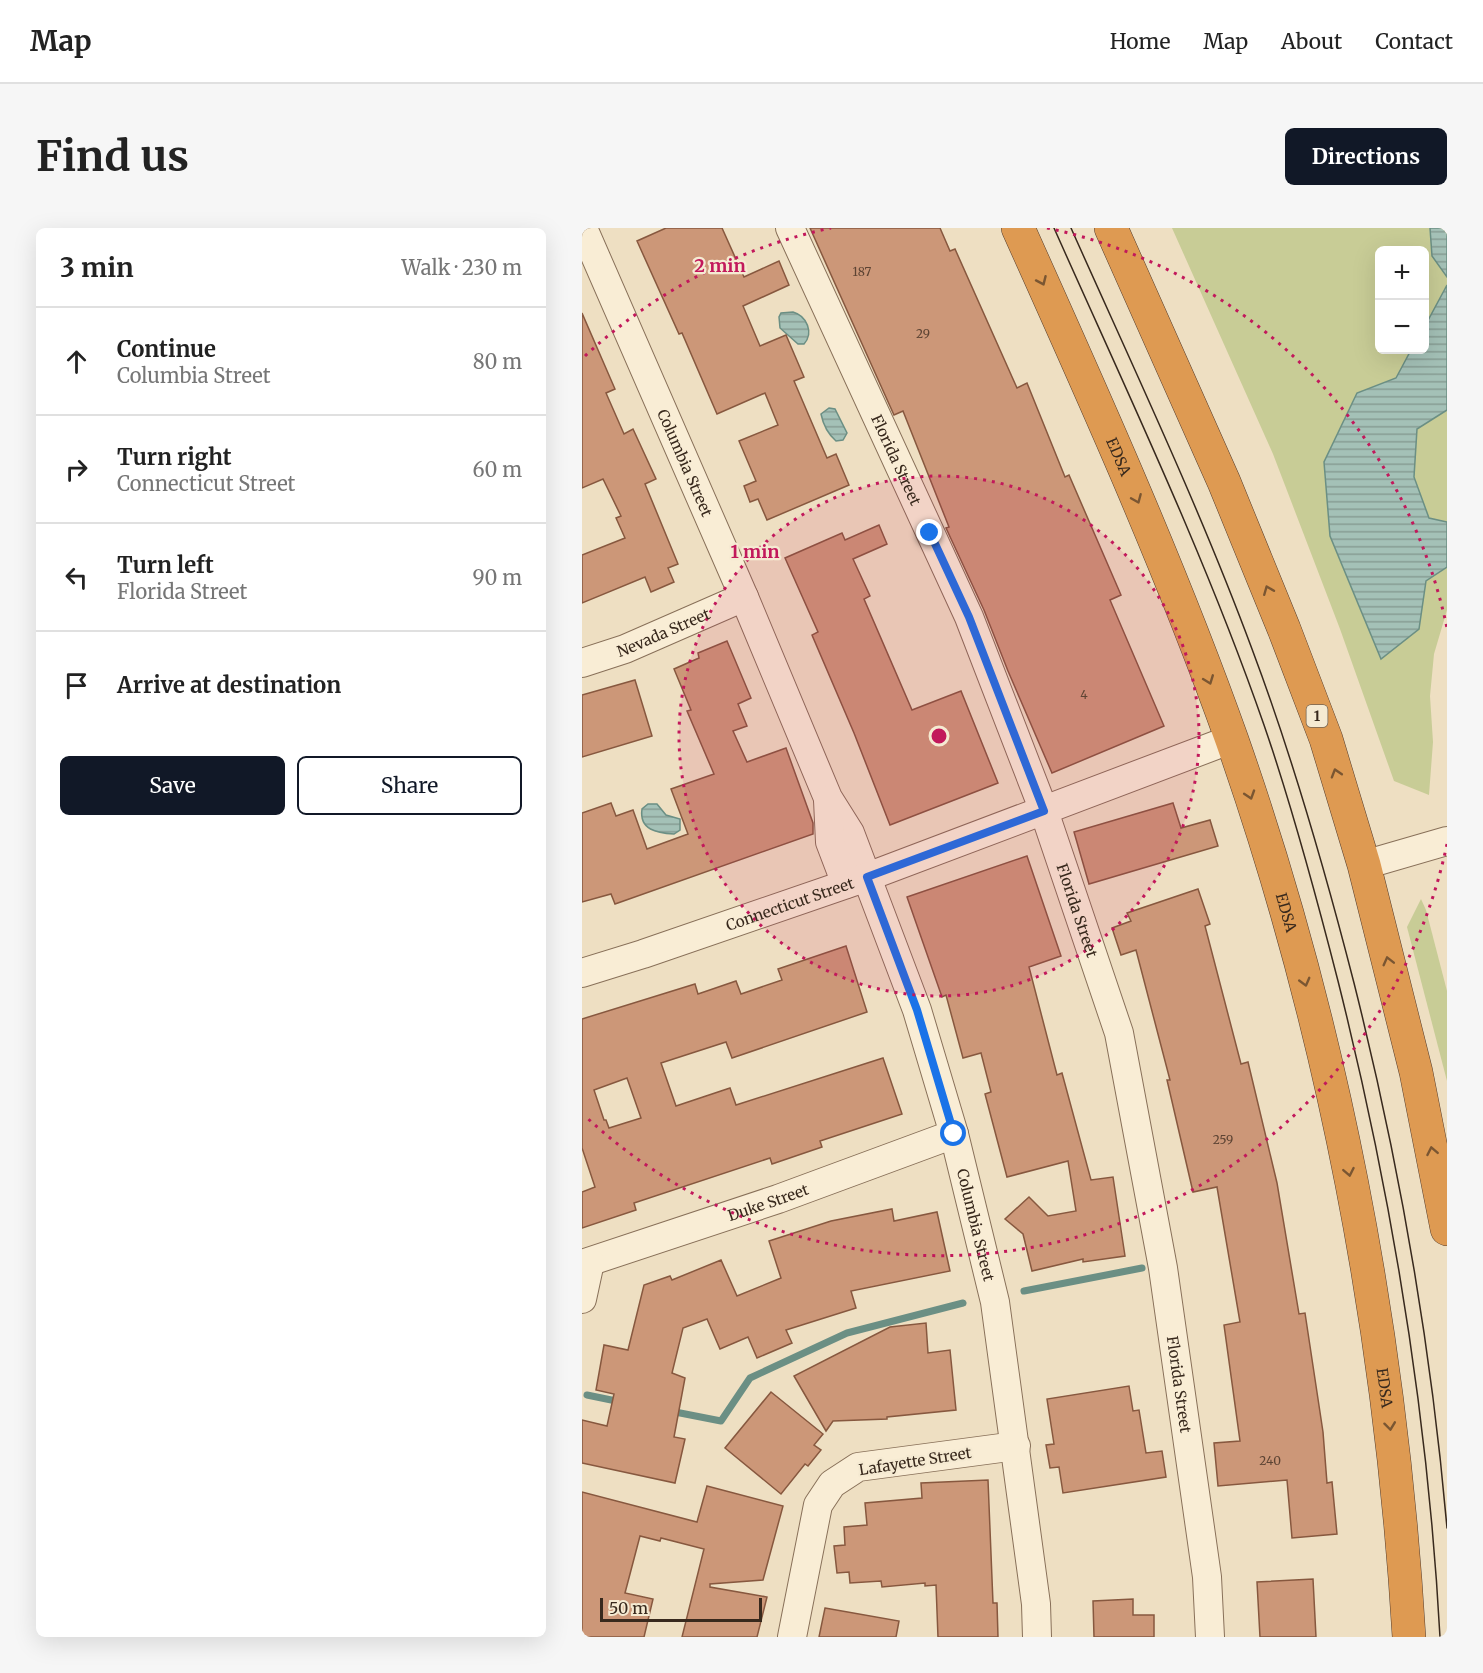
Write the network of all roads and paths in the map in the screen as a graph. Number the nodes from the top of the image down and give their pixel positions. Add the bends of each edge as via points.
1 (583, 228) edge
2 (790, 228) edge
3 (1018, 228) edge
4 (1111, 228) edge
5 (744, 597) junction
6 (582, 663) edge
7 (1232, 739) junction
8 (1044, 811) junction
9 (1447, 842) edge
10 (1364, 865) junction
11 (856, 880) junction
12 (582, 973) edge
13 (954, 1134) junction
14 (1447, 1229) edge
15 (586, 1263) edge
16 (582, 1299) edge
17 (1016, 1446) junction
18 (792, 1637) edge
19 (1037, 1637) edge
20 (1210, 1637) edge
21 (1409, 1637) edge

1 - 5 street, Columbia Street
2 - 8 street, Florida Street via 969,617
3 -> 7 highway, EDSA via 1155,540
10 -> 4 highway, 1 via 1326,739 1284,629 1224,482
5 - 6 street, Nevada Street via 626,649
5 - 11 street, Columbia Street via 828,798 850,833
7 - 8 street, Connecticut Street
7 -> 21 highway, EDSA via 1303,975 1354,1197 1389,1412
8 - 11 street, Connecticut Street
8 - 20 street, Florida Street via 1119,1033 1163,1268 1207,1577
9 - 10 street
14 -> 10 highway, 1 via 1416,1072
11 - 12 street, Connecticut Street
11 - 13 street, Columbia Street via 917,1010
13 - 15 street, Duke Street via 778,1199
13 - 17 street, Columbia Street via 995,1302
15 - 16 street
17 - 18 street, Lafayette Street via 858,1467 832,1484 818,1505
17 - 19 street, Columbia Street

